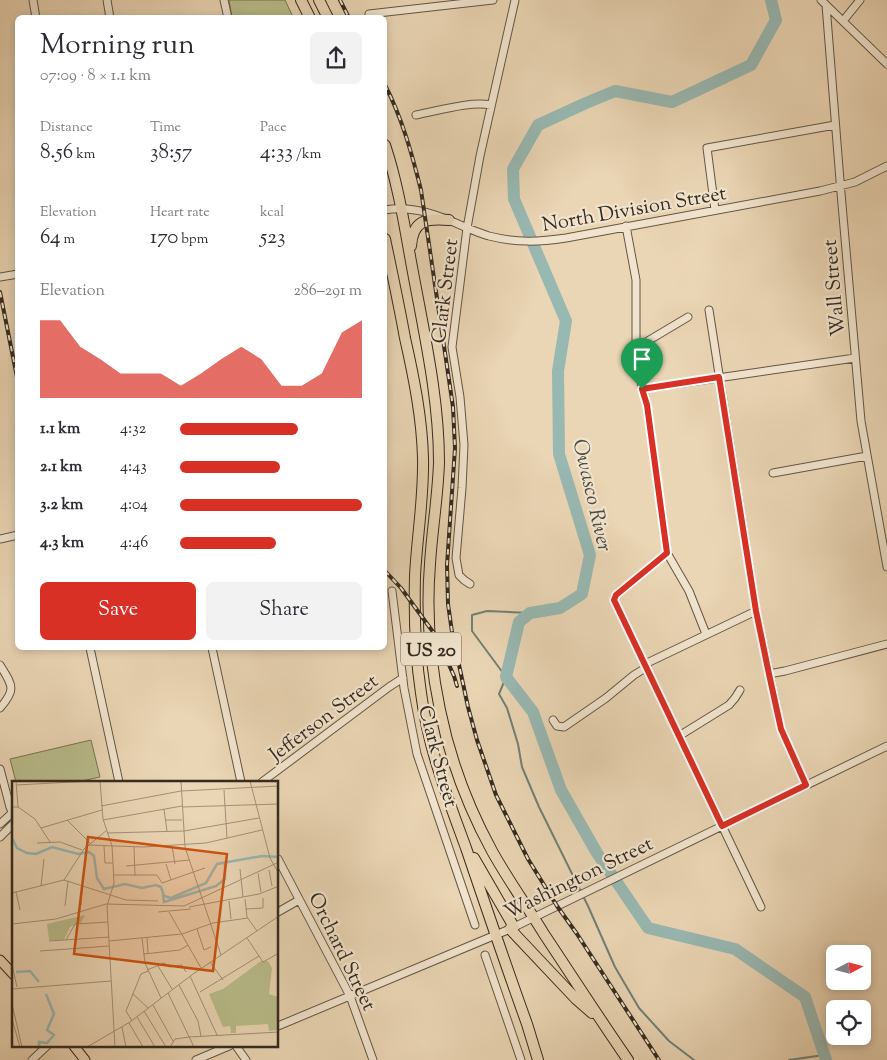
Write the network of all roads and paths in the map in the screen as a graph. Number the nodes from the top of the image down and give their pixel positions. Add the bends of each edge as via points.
1 (33, 0) edge
2 (107, 0) edge
3 (224, 0) edge
4 (301, 0) edge
5 (319, 0) edge
6 (492, 0) edge
7 (515, 0) edge
8 (860, 0) edge
9 (823, 3) edge
10 (369, 14) dead end
11 (36, 15) edge
12 (110, 15) edge
13 (227, 15) edge
14 (308, 15) edge
15 (326, 15) edge
16 (843, 21) junction
17 (887, 64) edge
18 (491, 104) junction
19 (416, 116) dead end
20 (835, 125) junction
21 (387, 152) edge
22 (887, 166) edge
23 (840, 186) junction
24 (402, 208) junction
25 (387, 210) edge
26 (714, 210) junction
27 (449, 220) junction
28 (626, 226) junction
29 (468, 228) junction
30 (387, 249) edge
31 (411, 260) junction
32 (15, 274) edge
33 (0, 277) edge
34 (709, 310) dead end
35 (688, 317) dead end
36 (636, 348) junction
37 (855, 358) junction
38 (719, 377) junction
39 (642, 389) junction
40 (867, 456) junction
41 (774, 473) dead end
42 (15, 536) edge
43 (0, 539) edge
44 (667, 553) junction
45 (887, 567) edge
46 (470, 584) dead end
47 (392, 591) dead end
48 (756, 611) junction
49 (706, 634) junction
50 (887, 644) edge
51 (90, 650) edge
52 (212, 650) edge
53 (0, 665) edge
54 (646, 666) junction
55 (769, 674) junction
56 (403, 678) junction
57 (740, 690) dead end
58 (0, 708) edge
59 (553, 720) dead end
60 (679, 736) junction
61 (887, 746) edge
62 (0, 769) edge
63 (119, 781) edge
64 (241, 781) edge
65 (263, 781) edge
66 (806, 785) junction
67 (12, 811) edge
68 (12, 816) edge
69 (0, 824) edge
70 (12, 826) edge
71 (722, 826) junction
72 (0, 837) edge
73 (466, 847) junction
74 (279, 861) edge
75 (299, 900) junction
76 (760, 907) dead end
77 (279, 911) edge
78 (534, 917) junction
79 (475, 926) dead end
80 (512, 928) junction
81 (496, 935) junction
82 (484, 955) dead end
83 (0, 960) edge
84 (12, 971) edge
85 (350, 996) junction
86 (599, 1018) junction
87 (279, 1026) edge
88 (45, 1048) edge
89 (76, 1048) edge
90 (224, 1048) edge
91 (237, 1048) edge
92 (32, 1060) edge
93 (85, 1060) edge
94 (196, 1060) edge
95 (246, 1060) edge
96 (373, 1060) edge
97 (521, 1060) edge
98 (538, 1060) edge
99 (628, 1060) edge

1 - 11 street
2 - 12 street
3 - 13 street
4 - 14 highway
5 - 15 highway
6 - 10 street
7 - 18 street, Clark Street
8 - 16 street
9 - 16 street
9 - 20 street, Wall Street
16 - 17 street
18 - 19 street
18 - 29 street, Clark Street
20 - 23 street, Wall Street
20 - 26 street via 707,148
21 - 24 highway, US 20
22 - 23 street, North Division Street
23 - 26 street, North Division Street
23 - 37 street, Wall Street
24 - 25 street, North Division Street
24 - 27 street, North Division Street
24 - 31 highway, US 20
26 - 28 street, North Division Street
27 - 29 street, North Division Street
27 - 31 highway via 425,221 417,226 412,237
28 - 29 street, North Division Street via 566,238 522,242 496,238
28 - 36 street via 636,280
29 - 46 street, Clark Street via 452,346 464,445 457,569 460,577
30 - 73 highway, US 20 via 413,375 421,432 422,500 415,598 421,696 433,754
31 - 78 highway, US 20 via 438,428 438,487 428,614 440,711 453,761 471,808 506,876
32 - 33 street
34 - 38 street
35 - 36 street
36 - 39 street
37 - 38 street
37 - 40 street, Wall Street
38 - 39 street
38 - 48 street
39 - 44 street via 647,405
40 - 41 street
40 - 45 street, Wall Street
42 - 43 street
44 - 49 street via 689,590
44 - 54 street via 614,600
47 - 56 street, Clark Street
48 - 49 street
48 - 55 street
49 - 54 street
50 - 55 street
51 - 63 street
52 - 64 street
53 - 58 street via 12,692
54 - 59 street via 564,727 557,726
54 - 60 street
55 - 66 street via 781,729
56 - 65 street, Jefferson Street
56 - 79 street, Clark Street via 417,754
57 - 60 street via 729,704
60 - 71 street
61 - 66 street, Washington Street
62 - 67 street
66 - 71 street, Washington Street
68 - 69 street
70 - 72 street
71 - 76 street
71 - 78 street, Washington Street
73 - 80 highway
73 - 81 highway, US 20
74 - 75 street, Orchard Street
75 - 77 street
75 - 85 street, Orchard Street
78 - 80 street, Washington Street
78 - 86 highway, US 20
80 - 81 street, Washington Street
80 - 86 highway via 581,1004
81 - 85 street, Washington Street
81 - 98 highway, US 20
82 - 97 street
83 - 84 main road
85 - 87 street, Washington Street
85 - 96 street, Orchard Street
86 - 99 highway, US 20
88 - 92 street
89 - 93 main road
90 - 94 street
91 - 95 street

